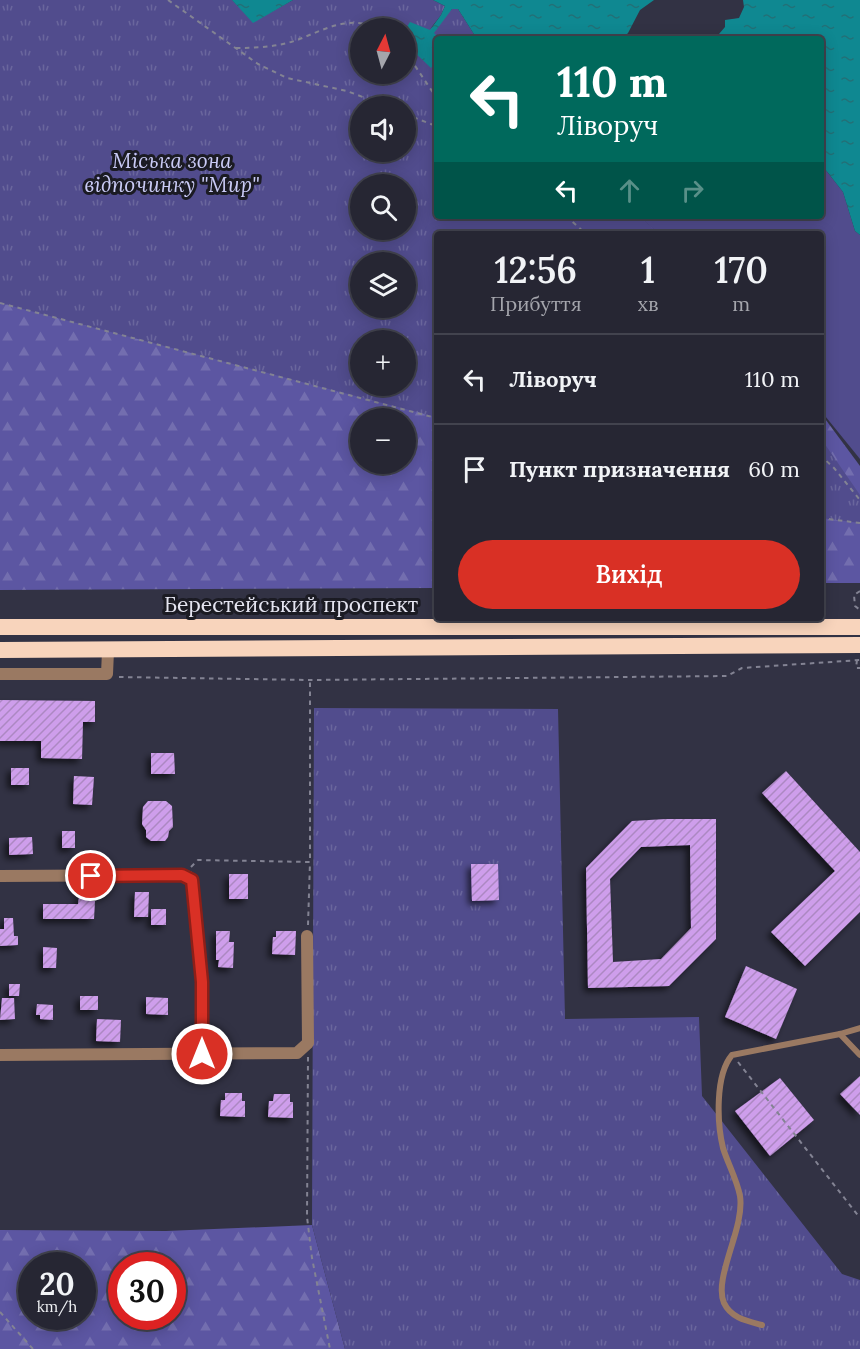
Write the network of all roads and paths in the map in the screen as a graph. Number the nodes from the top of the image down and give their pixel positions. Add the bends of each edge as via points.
1 (168, 0) edge
2 (350, 24) edge
3 (233, 48) junction
4 (416, 67) edge
5 (434, 94) edge
6 (360, 96) edge
7 (416, 118) edge
8 (434, 125) edge
9 (569, 219) edge
10 (583, 231) edge
11 (0, 303) edge
12 (434, 417) edge
13 (824, 459) edge
14 (860, 500) edge
15 (824, 518) edge
16 (860, 523) edge
17 (860, 591) edge
18 (860, 610) edge
19 (0, 627) edge
20 (860, 627) edge
21 (0, 650) edge
22 (108, 651) junction
23 (859, 655) edge
24 (860, 668) edge
25 (0, 674) edge
26 (106, 674) junction
27 (310, 680) junction
28 (310, 862) junction
29 (182, 875) junction
30 (0, 876) edge
31 (307, 936) joint
32 (860, 1028) edge
33 (840, 1034) junction
34 (308, 1042) junction
35 (202, 1054) junction
36 (0, 1055) edge
37 (732, 1055) junction
38 (860, 1055) edge
39 (860, 1218) edge
40 (0, 1312) edge
41 (762, 1325) dead end
42 (33, 1349) edge
43 (330, 1349) edge

1 - 3 path
2 - 3 path via 334,25 292,42
3 - 6 path via 287,78
4 - 5 path
7 - 8 path
9 - 10 path
11 - 12 path
13 - 14 path
15 - 16 path
17 - 18 path via 854,595 855,606
19 - 20 highway, Берестейський проспект
21 - 22 highway
22 - 23 highway
22 - 26 street
23 - 24 path via 856,668
23 - 27 path via 742,668 727,676
25 - 26 street
26 - 27 path via 122,678
27 - 28 path
28 - 29 path via 198,860
28 - 31 path
29 - 30 street
29 - 35 street via 194,884 202,982
31 - 34 street
32 - 33 lane
33 - 37 lane
33 - 38 lane
34 - 35 street via 297,1053
34 - 43 path via 307,1217
35 - 36 street
37 - 39 path
37 - 41 lane via 718,1100 723,1146 740,1196 739,1224 721,1287 732,1314
40 - 42 path

